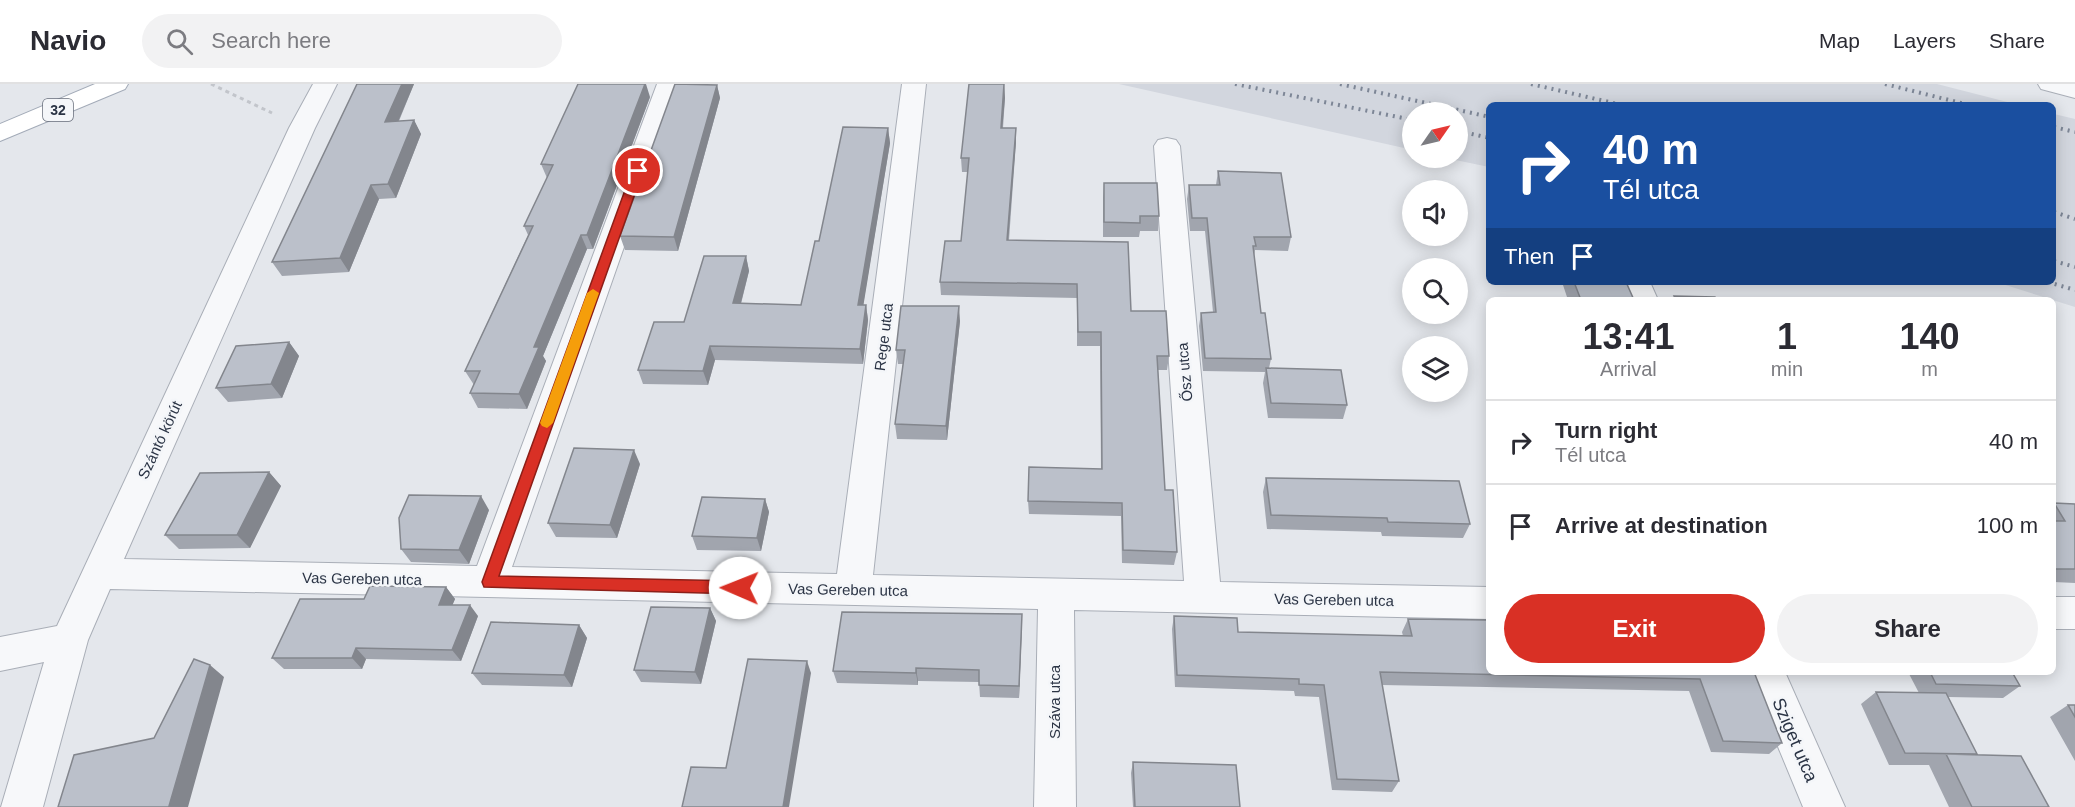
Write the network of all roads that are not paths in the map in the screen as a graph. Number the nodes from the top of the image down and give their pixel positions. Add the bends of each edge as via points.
1 (116, 84) edge
2 (326, 84) edge
3 (669, 84) edge
4 (914, 84) edge
5 (2050, 84) edge
6 (2075, 91) edge
7 (0, 133) edge
8 (1167, 146) dead end
9 (99, 574) junction
10 (489, 582) junction
11 (853, 590) junction
12 (1056, 596) junction
13 (1203, 597) junction
14 (1486, 603) edge
15 (2056, 613) edge
16 (2075, 613) edge
17 (69, 640) junction
18 (0, 654) edge
19 (1767, 675) edge
20 (22, 807) edge
21 (1055, 807) edge
22 (1824, 807) edge

1 - 7 main road, 32
2 - 9 street, Szántó körút via 302,128
3 - 10 street
4 - 11 street, Rege utca
5 - 6 street
8 - 13 street, Ősz utca
9 - 10 street, Vas Gereben utca
9 - 17 street, Szántó körút
10 - 11 street, Vas Gereben utca
11 - 12 street, Vas Gereben utca
12 - 13 street, Vas Gereben utca
12 - 21 street, Száva utca
13 - 14 street, Vas Gereben utca
15 - 16 street
17 - 18 street
17 - 20 street, Szántó körút
19 - 22 street, Sziget utca

